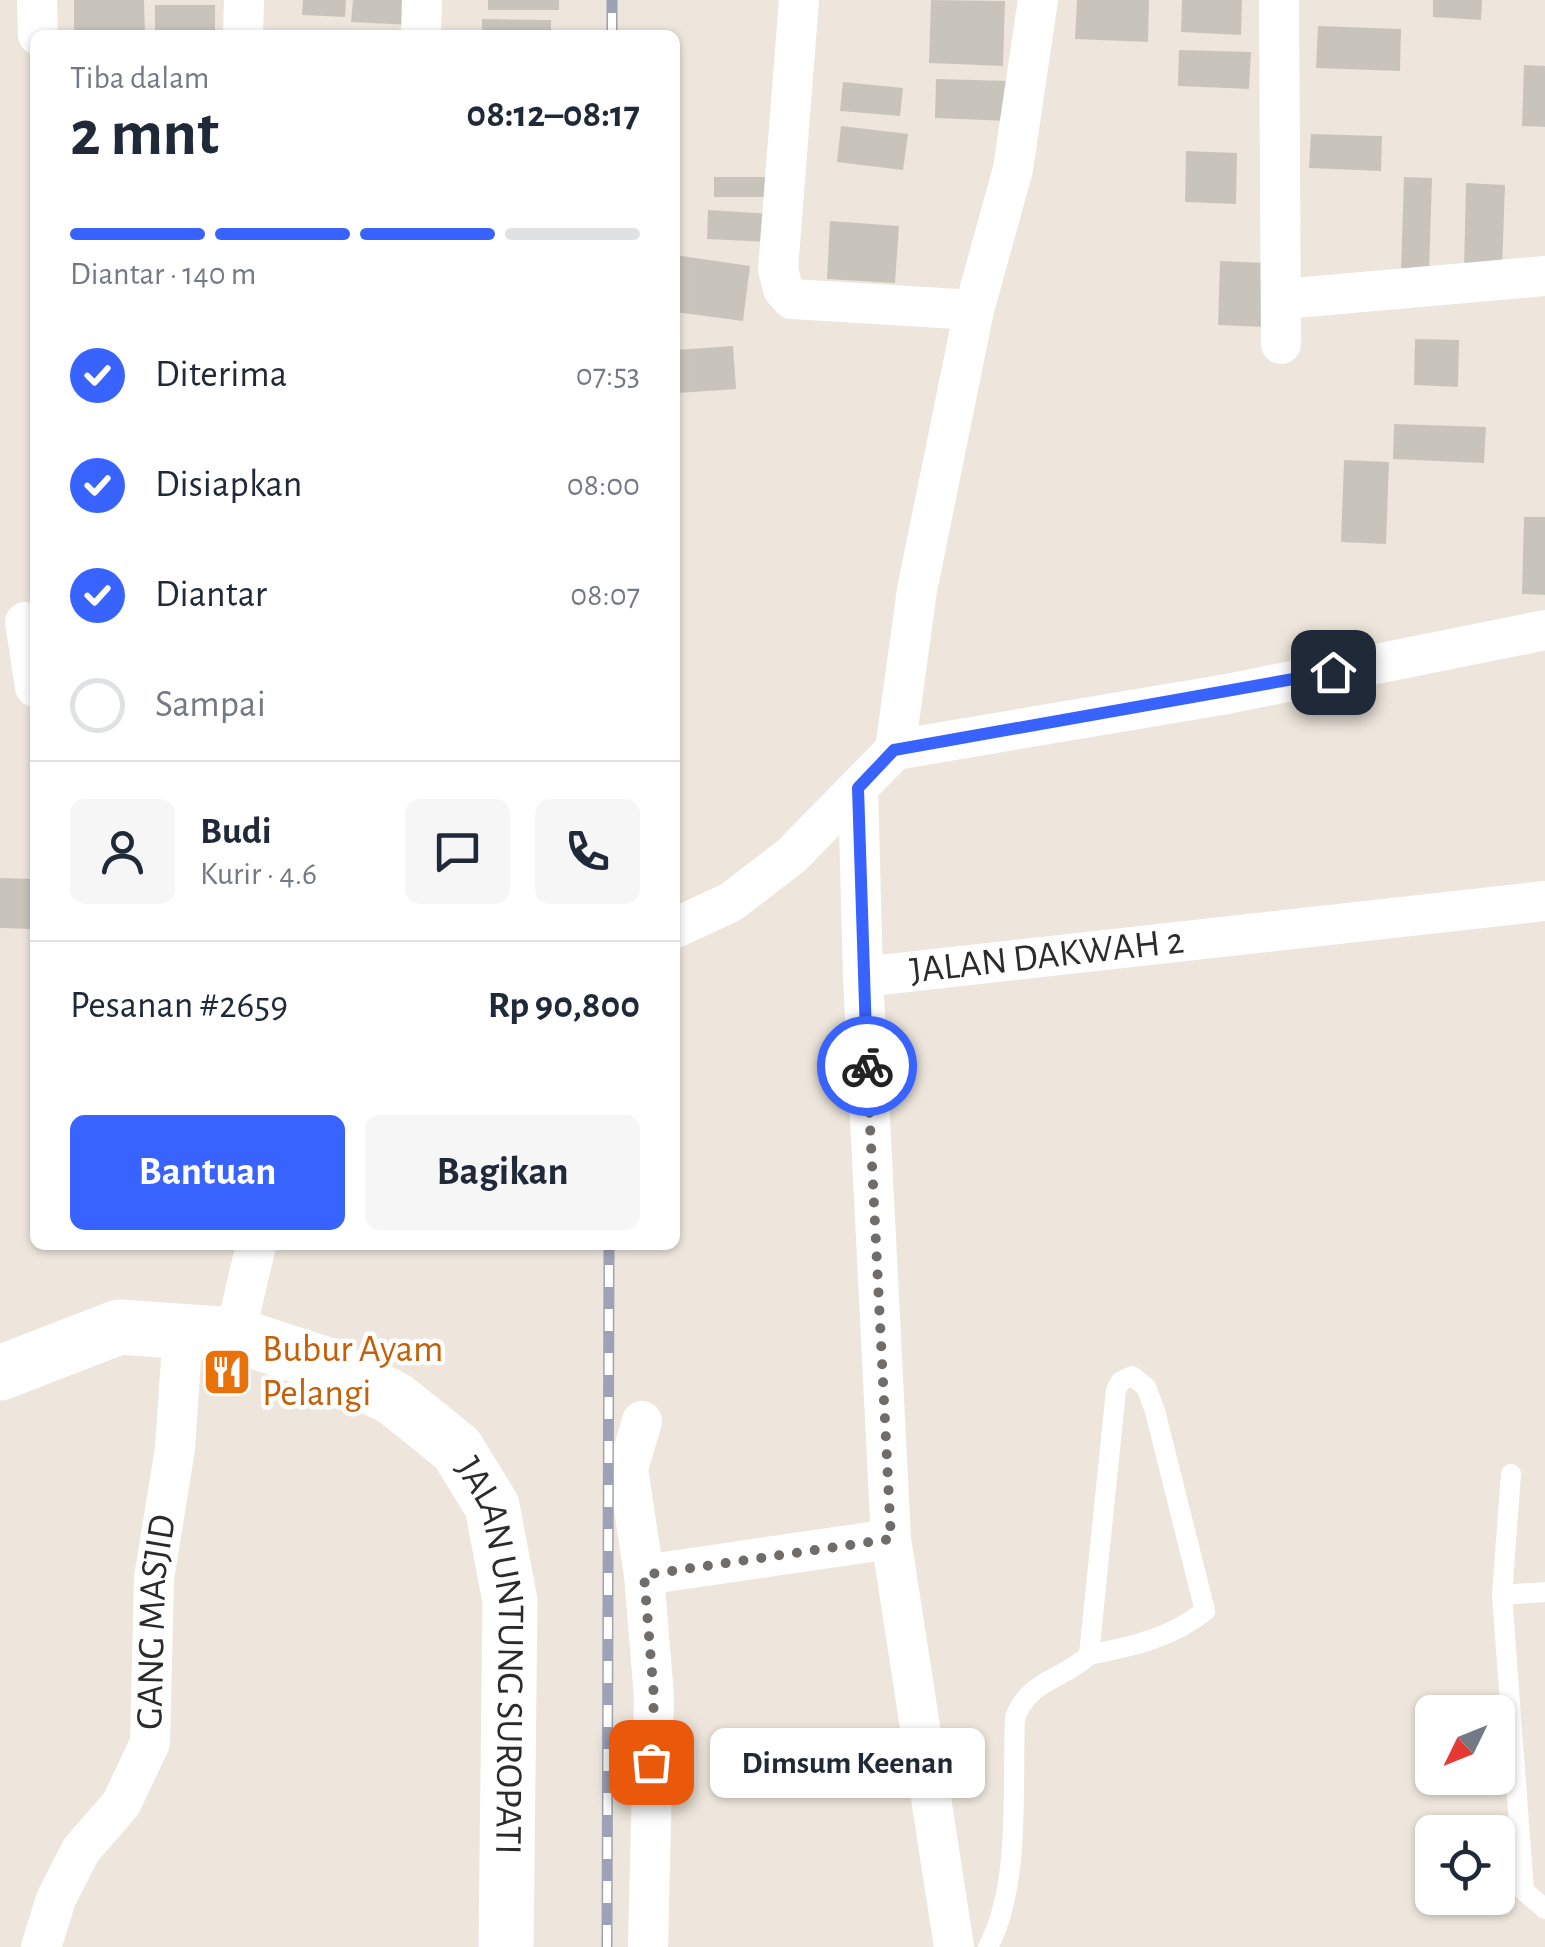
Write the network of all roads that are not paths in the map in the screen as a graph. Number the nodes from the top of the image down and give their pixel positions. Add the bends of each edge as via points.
1 (37, 0) edge
2 (244, 0) edge
3 (422, 0) edge
4 (799, 0) edge
5 (1038, 0) edge
6 (1279, 0) edge
7 (38, 30) edge
8 (243, 30) edge
9 (421, 30) edge
10 (1545, 276) edge
11 (1283, 300) junction
12 (974, 310) junction
13 (1280, 344) dead end
14 (20, 622) edge
15 (1545, 630) edge
16 (30, 665) edge
17 (894, 750) junction
18 (858, 788) junction
19 (1545, 901) edge
20 (680, 926) edge
21 (863, 977) junction
22 (253, 1250) edge
23 (209, 1332) junction
24 (0, 1373) edge
25 (642, 1420) dead end
26 (1511, 1474) dead end
27 (891, 1539) junction
28 (644, 1575) junction
29 (1545, 1592) edge
30 (1502, 1595) junction
31 (1089, 1655) junction
32 (1545, 1909) edge
33 (958, 1946) edge
34 (41, 1947) edge
35 (506, 1947) edge
36 (648, 1947) edge

1 - 7 street
2 - 8 street
3 - 9 street
4 - 12 street via 778,269 782,289 792,299
5 - 12 street via 1013,169
6 - 11 street
10 - 11 street
11 - 13 street
12 - 17 street via 917,590
14 - 16 street
15 - 17 street via 1227,694
17 - 18 street
18 - 20 street via 791,856 731,902
18 - 21 street
19 - 21 street, JALAN DAKWAH 2
21 - 27 street, JALAN DAKWAH 2
22 - 23 street, GANG MASJID
23 - 24 main road, JALAN UNTUNG SUROPATI via 119,1327
23 - 34 street, GANG MASJID via 175,1449 154,1578 150,1743 121,1804 81,1850
23 - 35 main road, JALAN UNTUNG SUROPATI via 327,1365 395,1399 457,1449 492,1506 510,1601
25 - 28 street via 628,1469
26 - 30 lane
27 - 28 street
27 - 33 street, JALAN DAKWAH 2
28 - 36 street via 654,1697
29 - 30 lane
30 - 32 lane via 1524,1891
31 - 31 lane via 1116,1390 1132,1376 1146,1387 1154,1411 1205,1611 1157,1640
31 - 33 lane via 1021,1699 1002,1920

